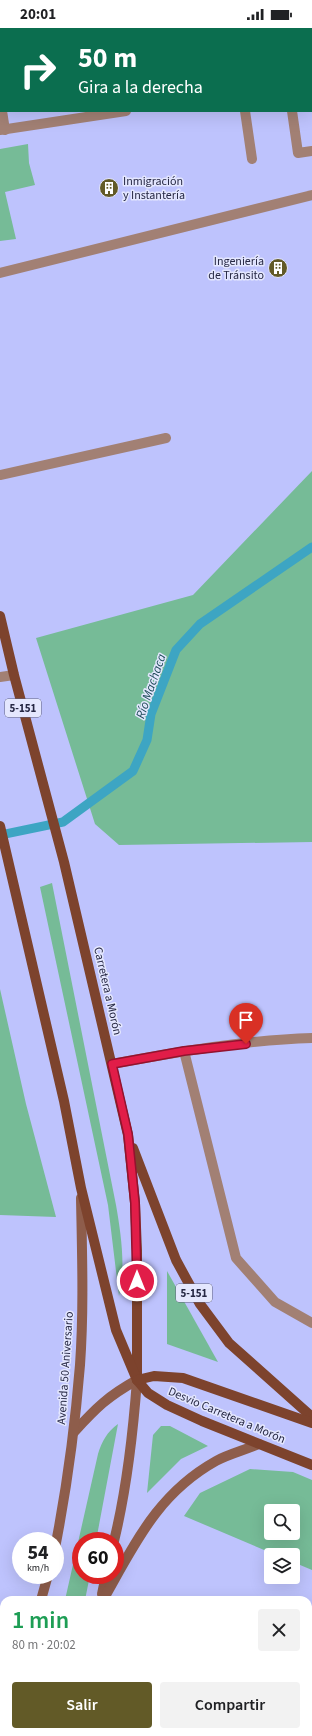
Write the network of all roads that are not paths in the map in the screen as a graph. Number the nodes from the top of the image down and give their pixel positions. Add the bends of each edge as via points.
1 (2, 112) edge
2 (119, 112) edge
3 (245, 112) edge
4 (292, 112) edge
5 (2, 130) edge
6 (312, 151) edge
7 (252, 159) dead end
8 (312, 195) edge
9 (0, 273) edge
10 (166, 438) dead end
11 (0, 475) edge
12 (0, 616) edge
13 (14, 675) junction
14 (0, 677) edge
15 (0, 826) edge
16 (312, 1038) edge
17 (184, 1051) junction
18 (112, 1064) junction
19 (128, 1134) junction
20 (81, 1188) junction
21 (312, 1323) edge
22 (137, 1380) junction
23 (312, 1417) edge
24 (312, 1423) edge
25 (74, 1432) junction
26 (259, 1444) junction
27 (312, 1465) edge
28 (58, 1532) edge
29 (116, 1532) edge
30 (45, 1584) edge
31 (105, 1584) edge
32 (42, 1596) edge
33 (103, 1596) edge
34 (104, 1596) edge

1 - 5 street
2 - 5 street
3 - 7 street
4 - 6 street via 298,153
8 - 9 street
10 - 11 street
12 - 13 main road, Carretera a Morón / 5-151
13 - 14 street
13 - 18 main road, Carretera a Morón / 5-151 via 49,800
15 - 20 main road via 64,1101
16 - 17 street
17 - 18 street
17 - 21 street via 236,1258 275,1302
18 - 19 main road, Carretera a Morón / 5-151
19 - 22 main road, Carretera a Morón / 5-151 via 137,1251
19 - 23 main road, 5-151 via 176,1260 200,1304 229,1343
20 - 22 main road, Desvio Carretera a Morón via 116,1330
20 - 25 main road, Avenida 50 Aniversario via 80,1363
22 - 24 main road, Desvio Carretera a Morón via 154,1376 184,1378
22 - 25 main road via 112,1394
22 - 26 main road, Desvio Carretera a Morón via 148,1393 167,1405
22 - 29 main road via 124,1496
25 - 28 main road, Avenida 50 Aniversario
26 - 27 main road, Desvio Carretera a Morón
26 - 34 main road via 217,1461 186,1481 163,1503 142,1532
30 - 32 main road
31 - 33 main road

